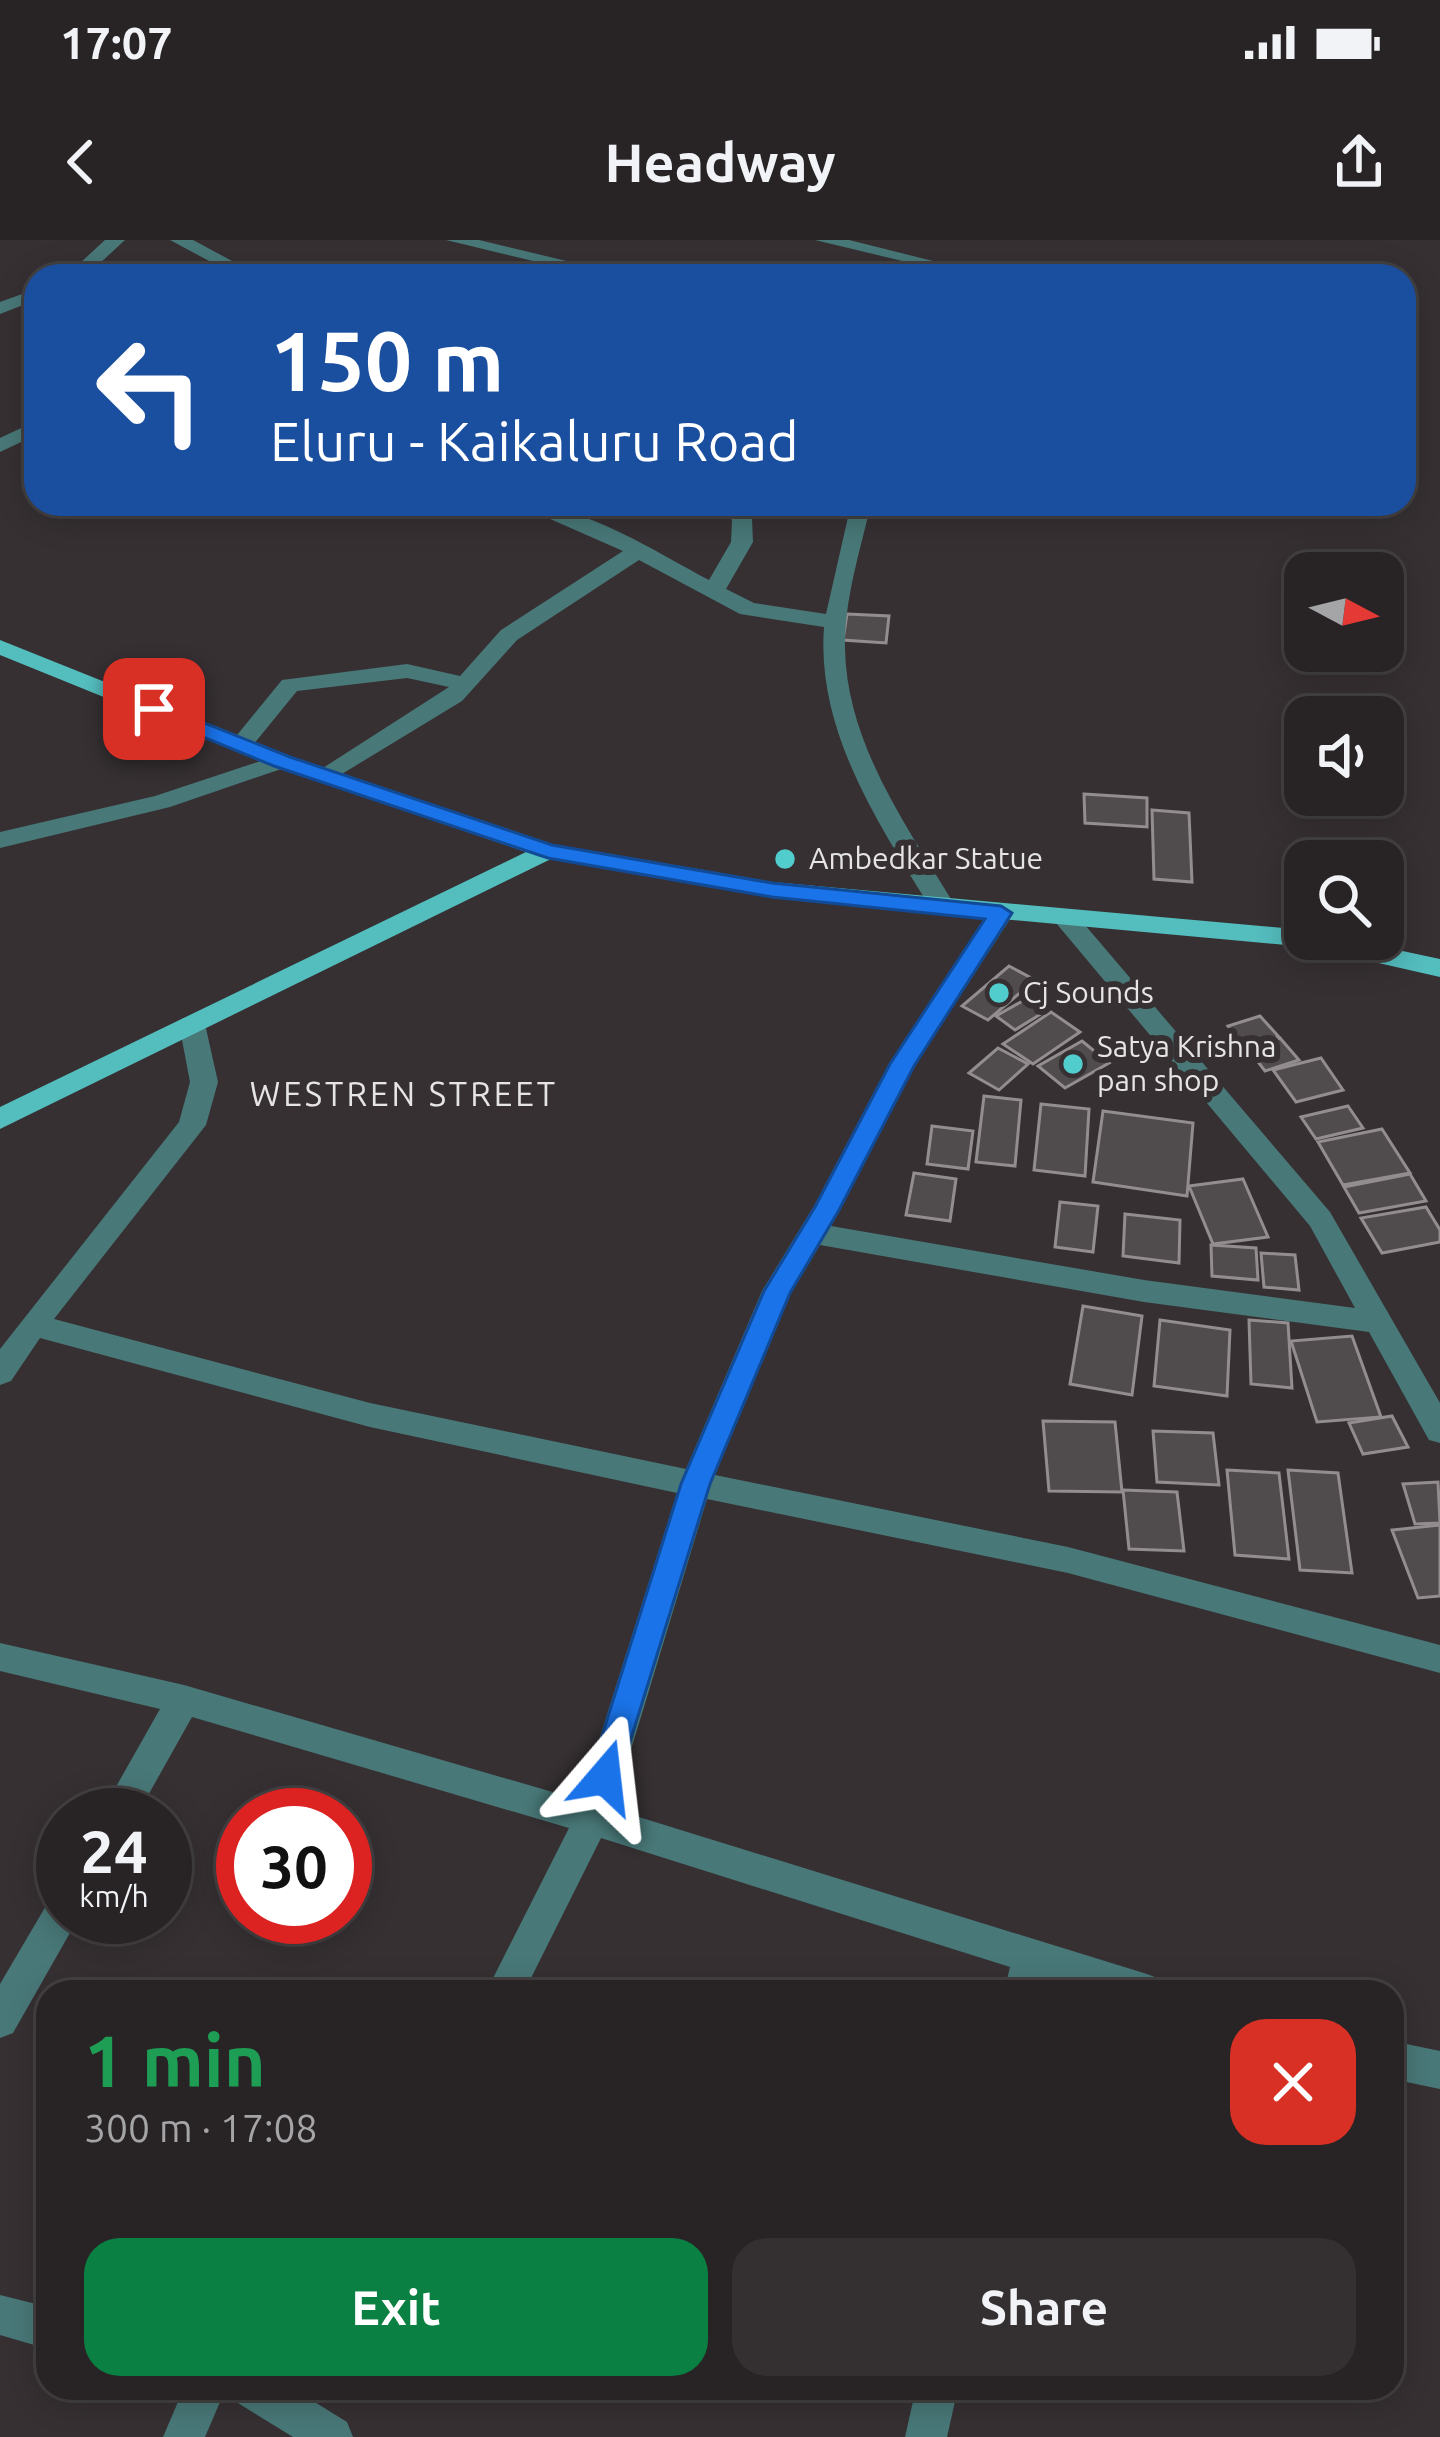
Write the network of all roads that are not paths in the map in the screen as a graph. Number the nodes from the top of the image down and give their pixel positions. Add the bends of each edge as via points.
1 (116, 240) edge
2 (179, 240) edge
3 (455, 240) edge
4 (824, 240) edge
5 (89, 264) edge
6 (227, 264) edge
7 (565, 264) edge
8 (940, 264) edge
9 (555, 516) edge
10 (739, 516) edge
11 (859, 516) edge
12 (639, 550) junction
13 (713, 592) junction
14 (837, 622) junction
15 (0, 647) edge
16 (464, 684) junction
17 (241, 745) junction
18 (282, 761) junction
19 (324, 775) junction
20 (0, 839) edge
21 (548, 851) junction
22 (944, 909) junction
23 (1001, 913) junction
24 (1064, 917) junction
25 (1440, 968) edge
26 (192, 1024) junction
27 (0, 1119) edge
28 (813, 1233) junction
29 (1379, 1322) junction
30 (33, 1324) junction
31 (0, 1373) edge
32 (1440, 1431) edge
33 (696, 1484) junction
34 (0, 1658) edge
35 (1440, 1659) edge
36 (184, 1700) junction
37 (133, 1788) edge
38 (592, 1819) junction
39 (44, 1944) edge
40 (1027, 1974) edge
41 (511, 1980) edge
42 (1067, 1980) edge
43 (0, 2020) edge
44 (1404, 2062) edge
45 (1440, 2070) edge
46 (0, 2315) edge
47 (36, 2325) edge
48 (200, 2400) edge
49 (300, 2400) edge
50 (934, 2400) edge
51 (184, 2437) edge
52 (332, 2437) edge
53 (926, 2437) edge

1 - 5 street
2 - 6 street
3 - 7 street
4 - 8 street
9 - 12 street
10 - 13 street via 742,542
11 - 14 street
12 - 13 street
12 - 16 street via 509,634
13 - 14 street via 748,609
14 - 22 street via 833,650 847,729
15 - 17 main road
16 - 17 street via 407,671 290,685
16 - 19 street
17 - 18 main road
18 - 19 main road
18 - 20 street via 162,802
19 - 21 main road
21 - 22 main road via 772,890
21 - 26 main road
22 - 23 main road
23 - 24 main road
23 - 28 street via 902,1064
24 - 25 main road via 1287,937
24 - 29 street via 1320,1219
26 - 27 main road
26 - 30 street via 204,1082 192,1125
28 - 29 street
28 - 33 street via 777,1291
29 - 32 street
30 - 31 street
30 - 33 street via 370,1414
33 - 35 street via 1068,1560
33 - 38 street
34 - 36 street
36 - 37 street
36 - 38 street
38 - 40 street
38 - 41 street
39 - 43 street
40 - 42 street
44 - 45 street
46 - 47 street
48 - 51 street
49 - 52 street
50 - 53 street

